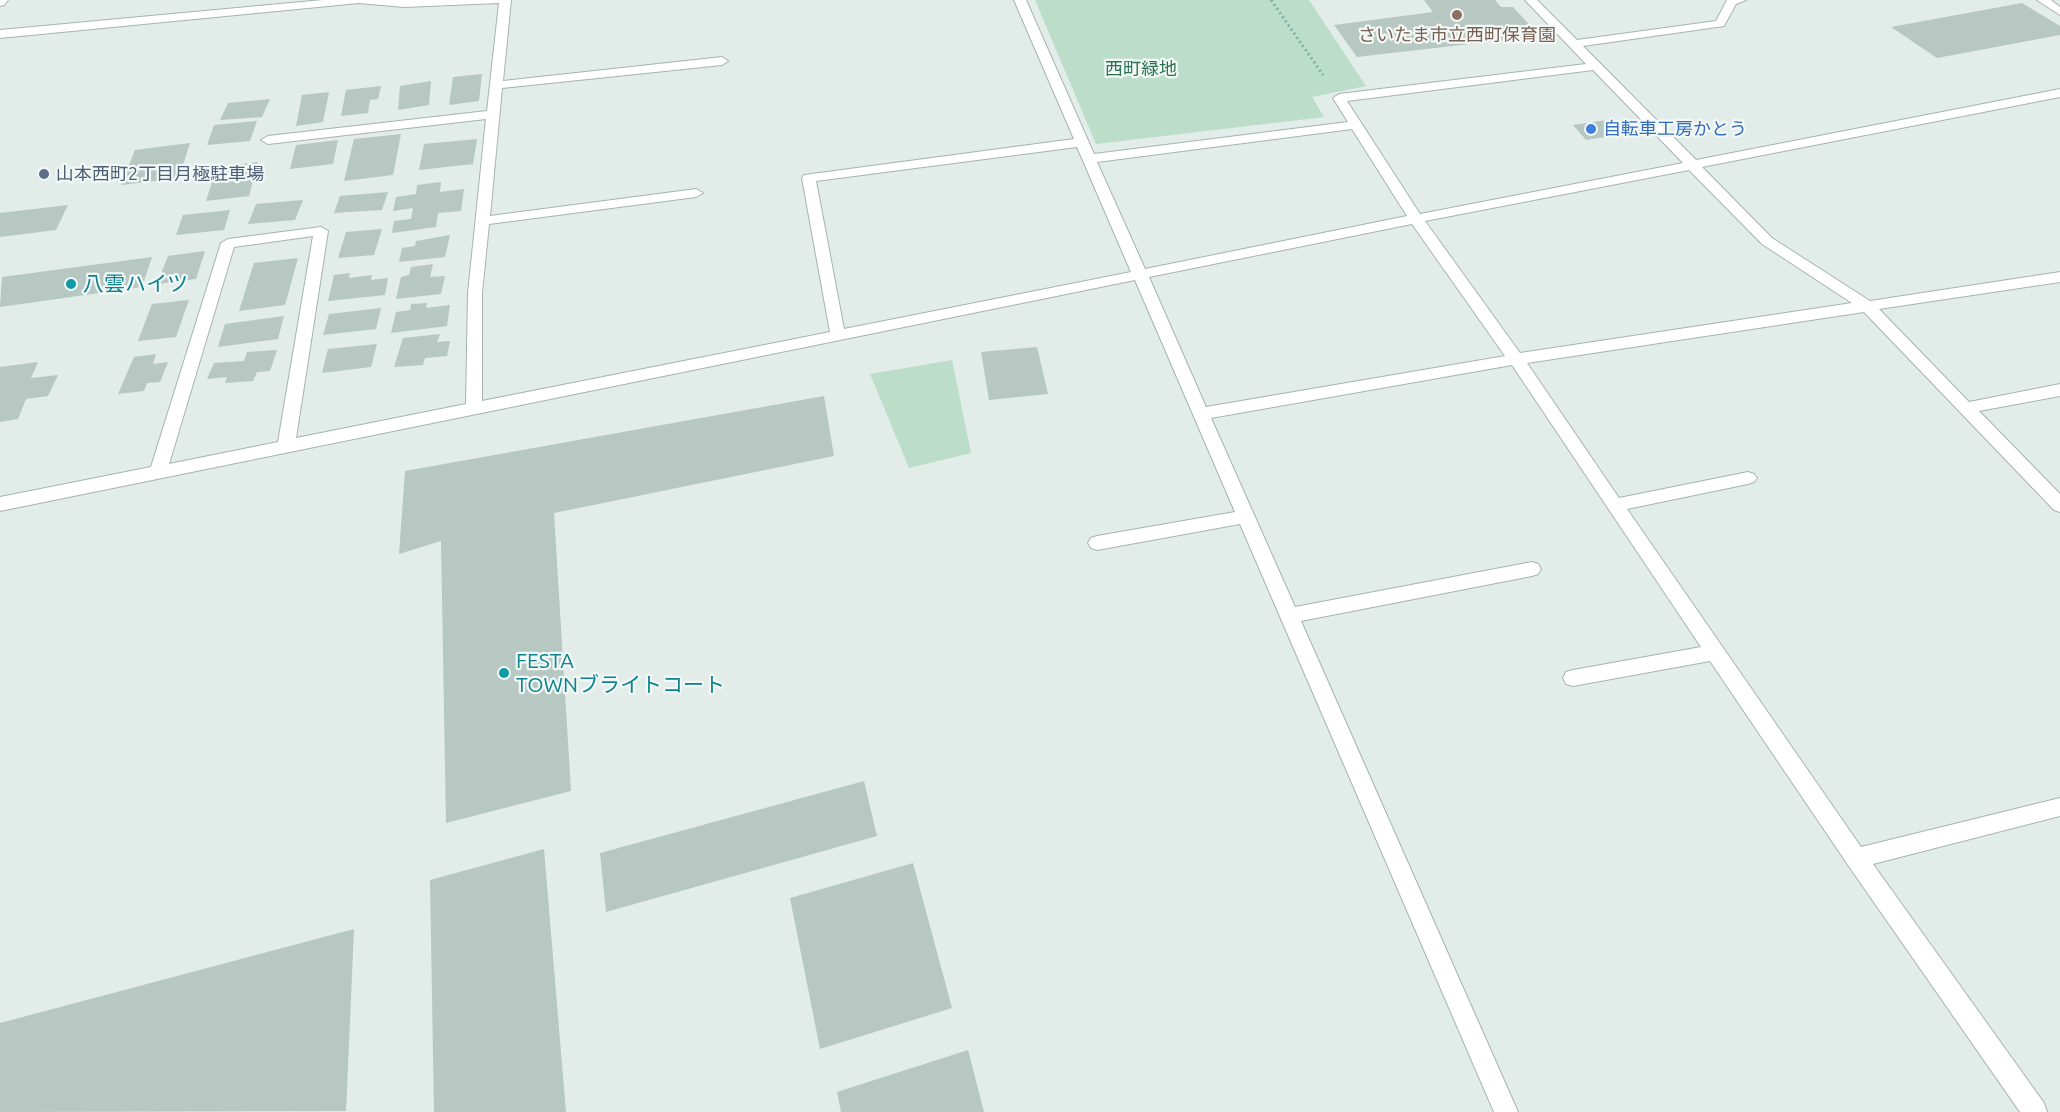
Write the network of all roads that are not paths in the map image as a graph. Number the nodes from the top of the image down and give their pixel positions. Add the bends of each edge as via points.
1 (496, 0) edge
2 (505, 0) edge
3 (1020, 0) edge
4 (1532, 0) edge
5 (1740, 0) edge
6 (2043, 0) edge
7 (2060, 12) edge
8 (0, 34) edge
9 (1575, 44) junction
10 (722, 61) dead end
11 (1596, 66) junction
12 (496, 85) junction
13 (2060, 93) edge
14 (493, 114) junction
15 (1356, 125) junction
16 (268, 140) dead end
17 (1082, 142) junction
18 (1089, 159) junction
19 (1692, 165) junction
20 (696, 193) dead end
21 (1416, 219) junction
22 (482, 221) junction
23 (1139, 275) junction
24 (2060, 277) edge
25 (1868, 306) junction
26 (838, 336) junction
27 (1516, 359) junction
28 (2060, 390) edge
29 (1966, 408) junction
30 (474, 409) junction
31 (1200, 414) junction
32 (286, 446) junction
33 (158, 472) junction
34 (1748, 478) dead end
35 (0, 504) edge
36 (1615, 505) junction
37 (2060, 505) edge
38 (1245, 517) junction
39 (1097, 543) dead end
40 (1532, 569) dead end
41 (1288, 616) junction
42 (1715, 652) junction
43 (1574, 678) dead end
44 (2060, 807) edge
45 (1856, 858) junction
46 (1506, 1112) edge
47 (2035, 1112) edge

1 - 8 street via 404,4 359,0
2 - 12 street
3 - 17 street
4 - 9 street
5 - 9 street via 1731,2 1720,24
6 - 7 street
9 - 11 street
10 - 12 street
11 - 15 street via 1339,98
11 - 19 street
12 - 14 street
13 - 19 street
14 - 16 street
14 - 22 street
15 - 18 street
15 - 21 street
17 - 18 street
17 - 26 street via 808,178
18 - 23 street
19 - 21 street
19 - 25 street via 1767,241
20 - 22 street
21 - 23 street
21 - 27 street
22 - 30 street via 475,293
23 - 26 street
23 - 31 street
24 - 25 street
25 - 27 street
25 - 29 street
26 - 30 street
27 - 31 street
27 - 36 street
28 - 29 street
29 - 37 street
30 - 32 street
31 - 38 street
32 - 33 street
32 - 33 street via 321,231 228,243
33 - 35 street
34 - 36 street
36 - 42 street
38 - 39 street
38 - 41 street
40 - 41 street
41 - 46 street
42 - 43 street
42 - 45 street
44 - 45 street
45 - 47 street

